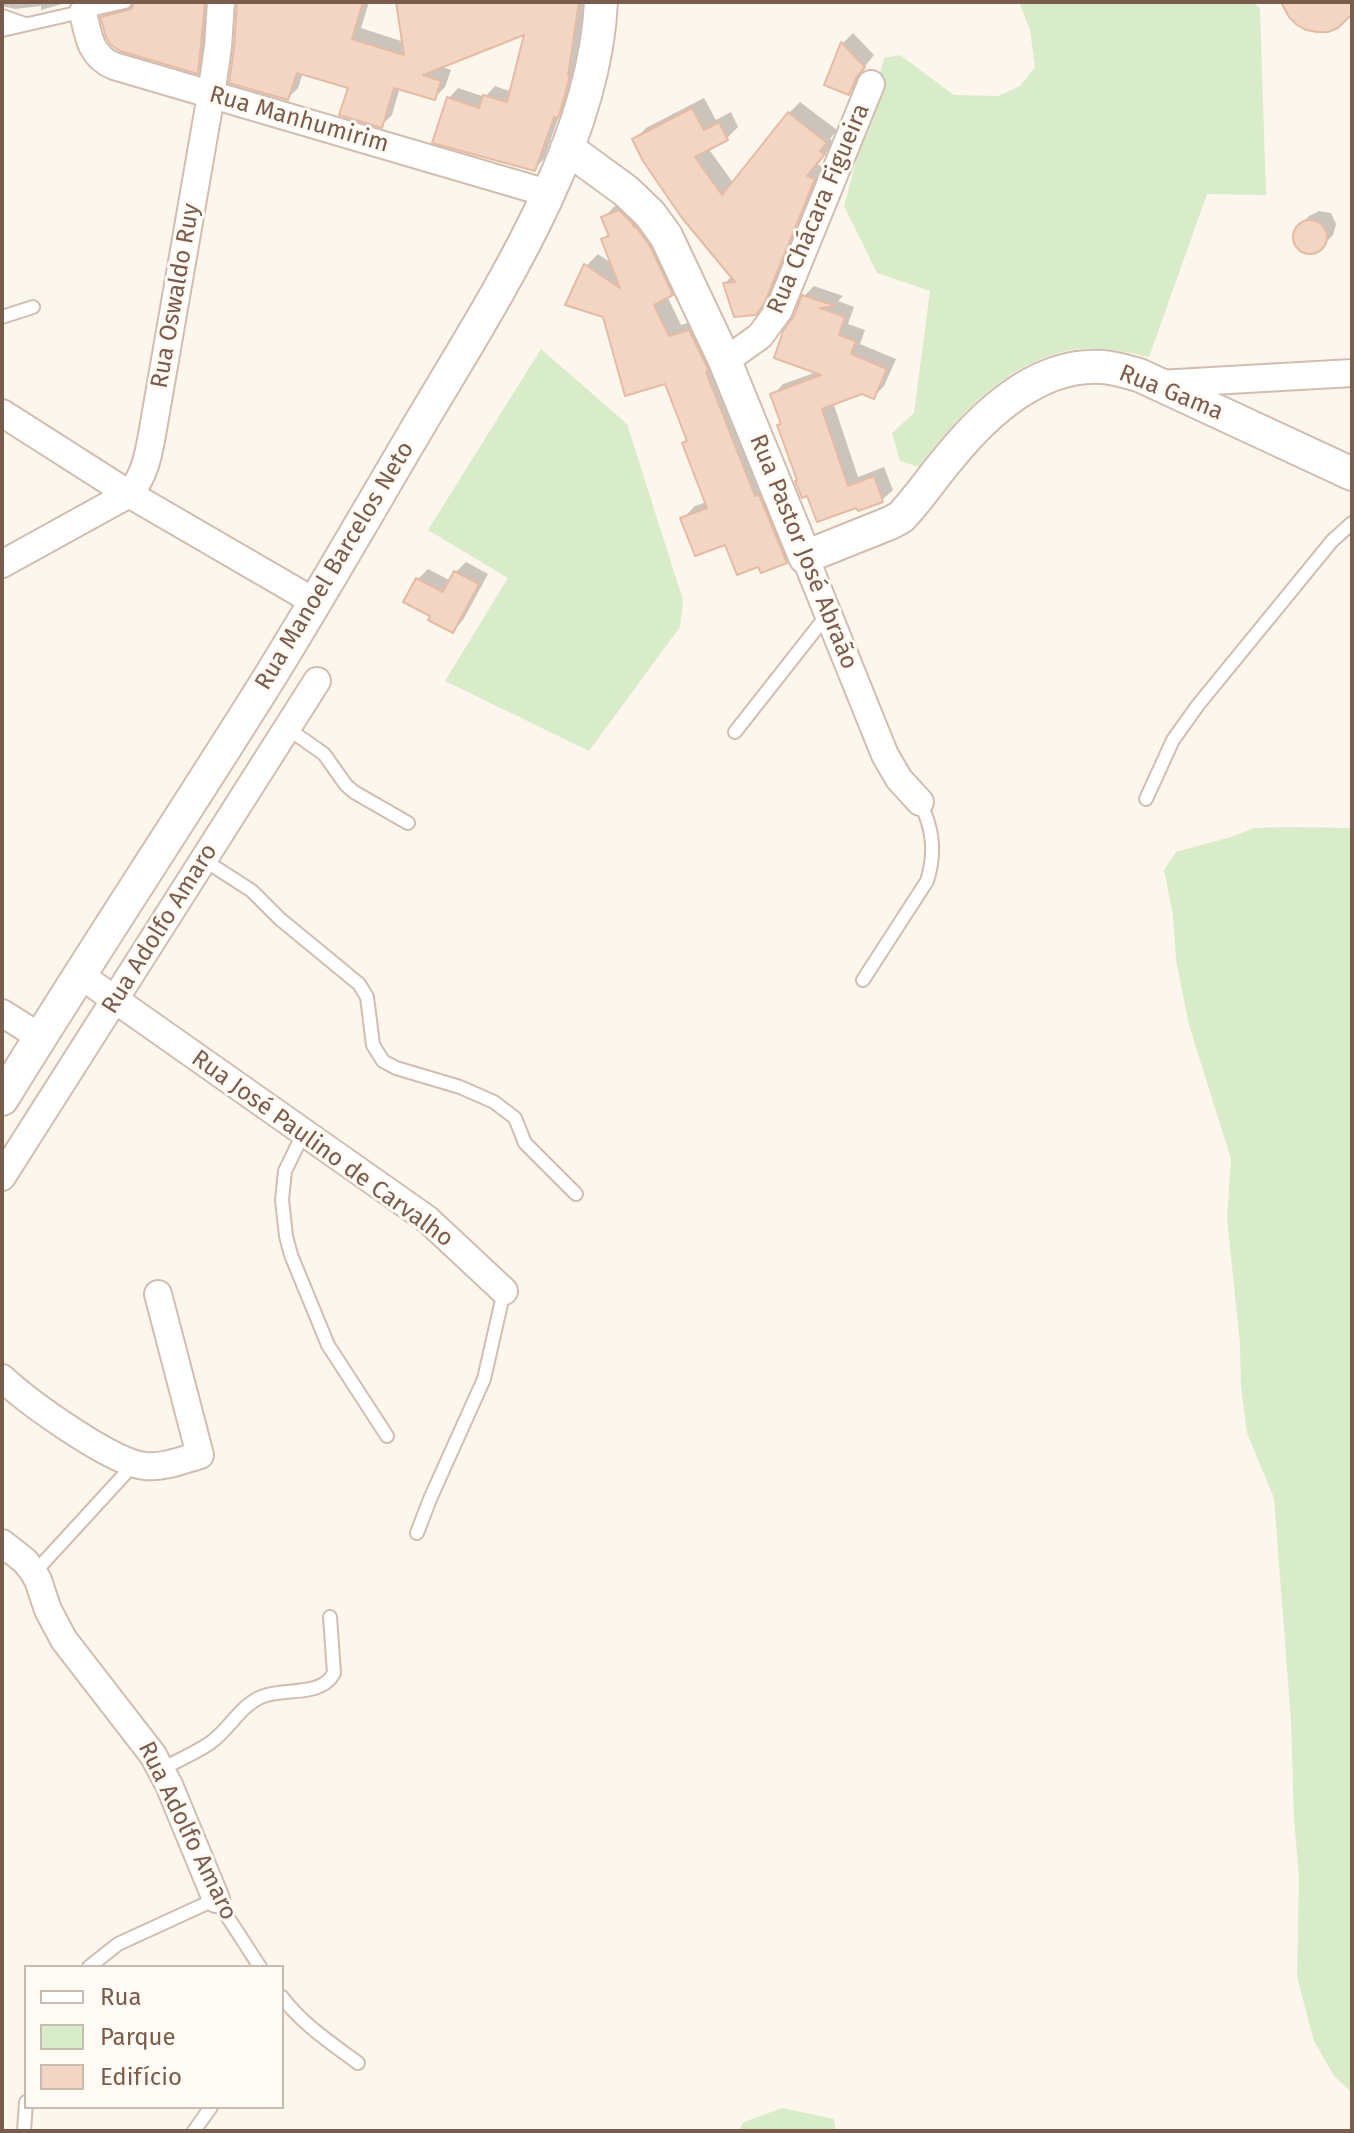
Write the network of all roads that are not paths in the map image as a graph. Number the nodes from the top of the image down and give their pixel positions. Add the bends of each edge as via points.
1 (125, 2) edge
2 (221, 2) edge
3 (601, 2) edge
4 (83, 12) junction
5 (2, 16) edge
6 (26, 25) junction
7 (2, 30) edge
8 (871, 84) dead end
9 (211, 95) junction
10 (567, 148) junction
11 (547, 193) junction
12 (33, 307) dead end
13 (2, 317) edge
14 (725, 361) junction
15 (1352, 373) edge
16 (1159, 384) junction
17 (2, 413) edge
18 (149, 450) junction
19 (1352, 474) edge
20 (129, 494) junction
21 (163, 514) junction
22 (1352, 523) edge
23 (805, 557) junction
24 (2, 564) edge
25 (315, 602) junction
26 (828, 613) junction
27 (317, 681) dead end
28 (287, 728) junction
29 (735, 732) dead end
30 (1146, 799) dead end
31 (920, 802) joint
32 (408, 823) dead end
33 (204, 860) junction
34 (80, 975) junction
35 (863, 980) dead end
36 (115, 999) junction
37 (2, 1013) edge
38 (40, 1037) junction
39 (2, 1099) edge
40 (304, 1132) junction
41 (2, 1177) edge
42 (576, 1194) dead end
43 (504, 1291) joint
44 (158, 1294) dead end
45 (2, 1378) edge
46 (387, 1436) dead end
47 (134, 1464) junction
48 (417, 1533) dead end
49 (2, 1543) edge
50 (34, 1573) junction
51 (330, 1617) dead end
52 (161, 1769) junction
53 (216, 1899) junction
54 (92, 1965) edge
55 (259, 1965) edge
56 (284, 2000) edge
57 (291, 2009) junction
58 (284, 2017) edge
59 (358, 2063) dead end
60 (26, 2109) edge
61 (210, 2109) edge
62 (24, 2131) edge
63 (194, 2131) edge

1 - 4 lane
2 - 9 street, Rua Oswaldo Ruy
3 - 10 street, Rua Manoel Barcelos Neto via 590,78
4 - 6 lane
4 - 9 street, Rua Manhumirim via 91,46 107,63
5 - 6 lane
6 - 7 lane
8 - 14 street, Rua Chácara Figueira via 779,310 760,336
9 - 11 street, Rua Manhumirim
9 - 18 street, Rua Oswaldo Ruy
10 - 11 street, Rua Manoel Barcelos Neto
10 - 14 street, Rua Pastor José Abraão via 650,214 666,236
11 - 25 street, Rua Manoel Barcelos Neto via 505,277
12 - 13 lane
14 - 23 street, Rua Pastor José Abraão
15 - 16 street
16 - 19 street, Rua Gama
16 - 23 street, Rua Gama via 1102,367 1047,376 980,424 901,517
17 - 20 street
18 - 20 street, Rua Oswaldo Ruy via 139,482
18 - 21 street via 148,478
20 - 21 street
20 - 24 street
21 - 25 street
22 - 30 lane via 1198,705 1173,740
23 - 26 street, Rua Pastor José Abraão
25 - 34 street, Rua Manoel Barcelos Neto
26 - 29 lane
26 - 31 street, Rua Pastor José Abraão via 885,755
27 - 28 street, Rua Adolfo Amaro
28 - 32 lane via 324,754 354,792
28 - 33 street, Rua Adolfo Amaro
31 - 35 lane, Rua Pastor José Abraão via 933,835 932,866
33 - 36 street, Rua Adolfo Amaro
33 - 42 lane via 252,891 359,984 367,997 373,1045 383,1061 494,1102 515,1118 525,1143
34 - 36 street, Rua José Paulino de Carvalho
34 - 38 street, Rua Manoel Barcelos Neto
36 - 40 street, Rua José Paulino de Carvalho
36 - 41 street, Rua Adolfo Amaro
37 - 38 street
38 - 39 street, Rua Manoel Barcelos Neto
40 - 43 street, Rua José Paulino de Carvalho via 427,1219
40 - 46 lane via 285,1171 282,1200 291,1255 328,1345
43 - 48 lane, Rua José Paulino de Carvalho via 484,1379
44 - 47 street via 200,1455 162,1465
45 - 47 street via 61,1423
47 - 50 lane
49 - 50 street, Rua Adolfo Amaro
50 - 52 street, Rua Adolfo Amaro via 57,1628
51 - 52 lane via 330,1681 254,1700 212,1742
52 - 53 street, Rua Adolfo Amaro
53 - 54 lane via 118,1944
53 - 55 lane, Rua Adolfo Amaro
56 - 57 lane
57 - 58 lane
57 - 59 lane
60 - 62 lane
61 - 63 lane

